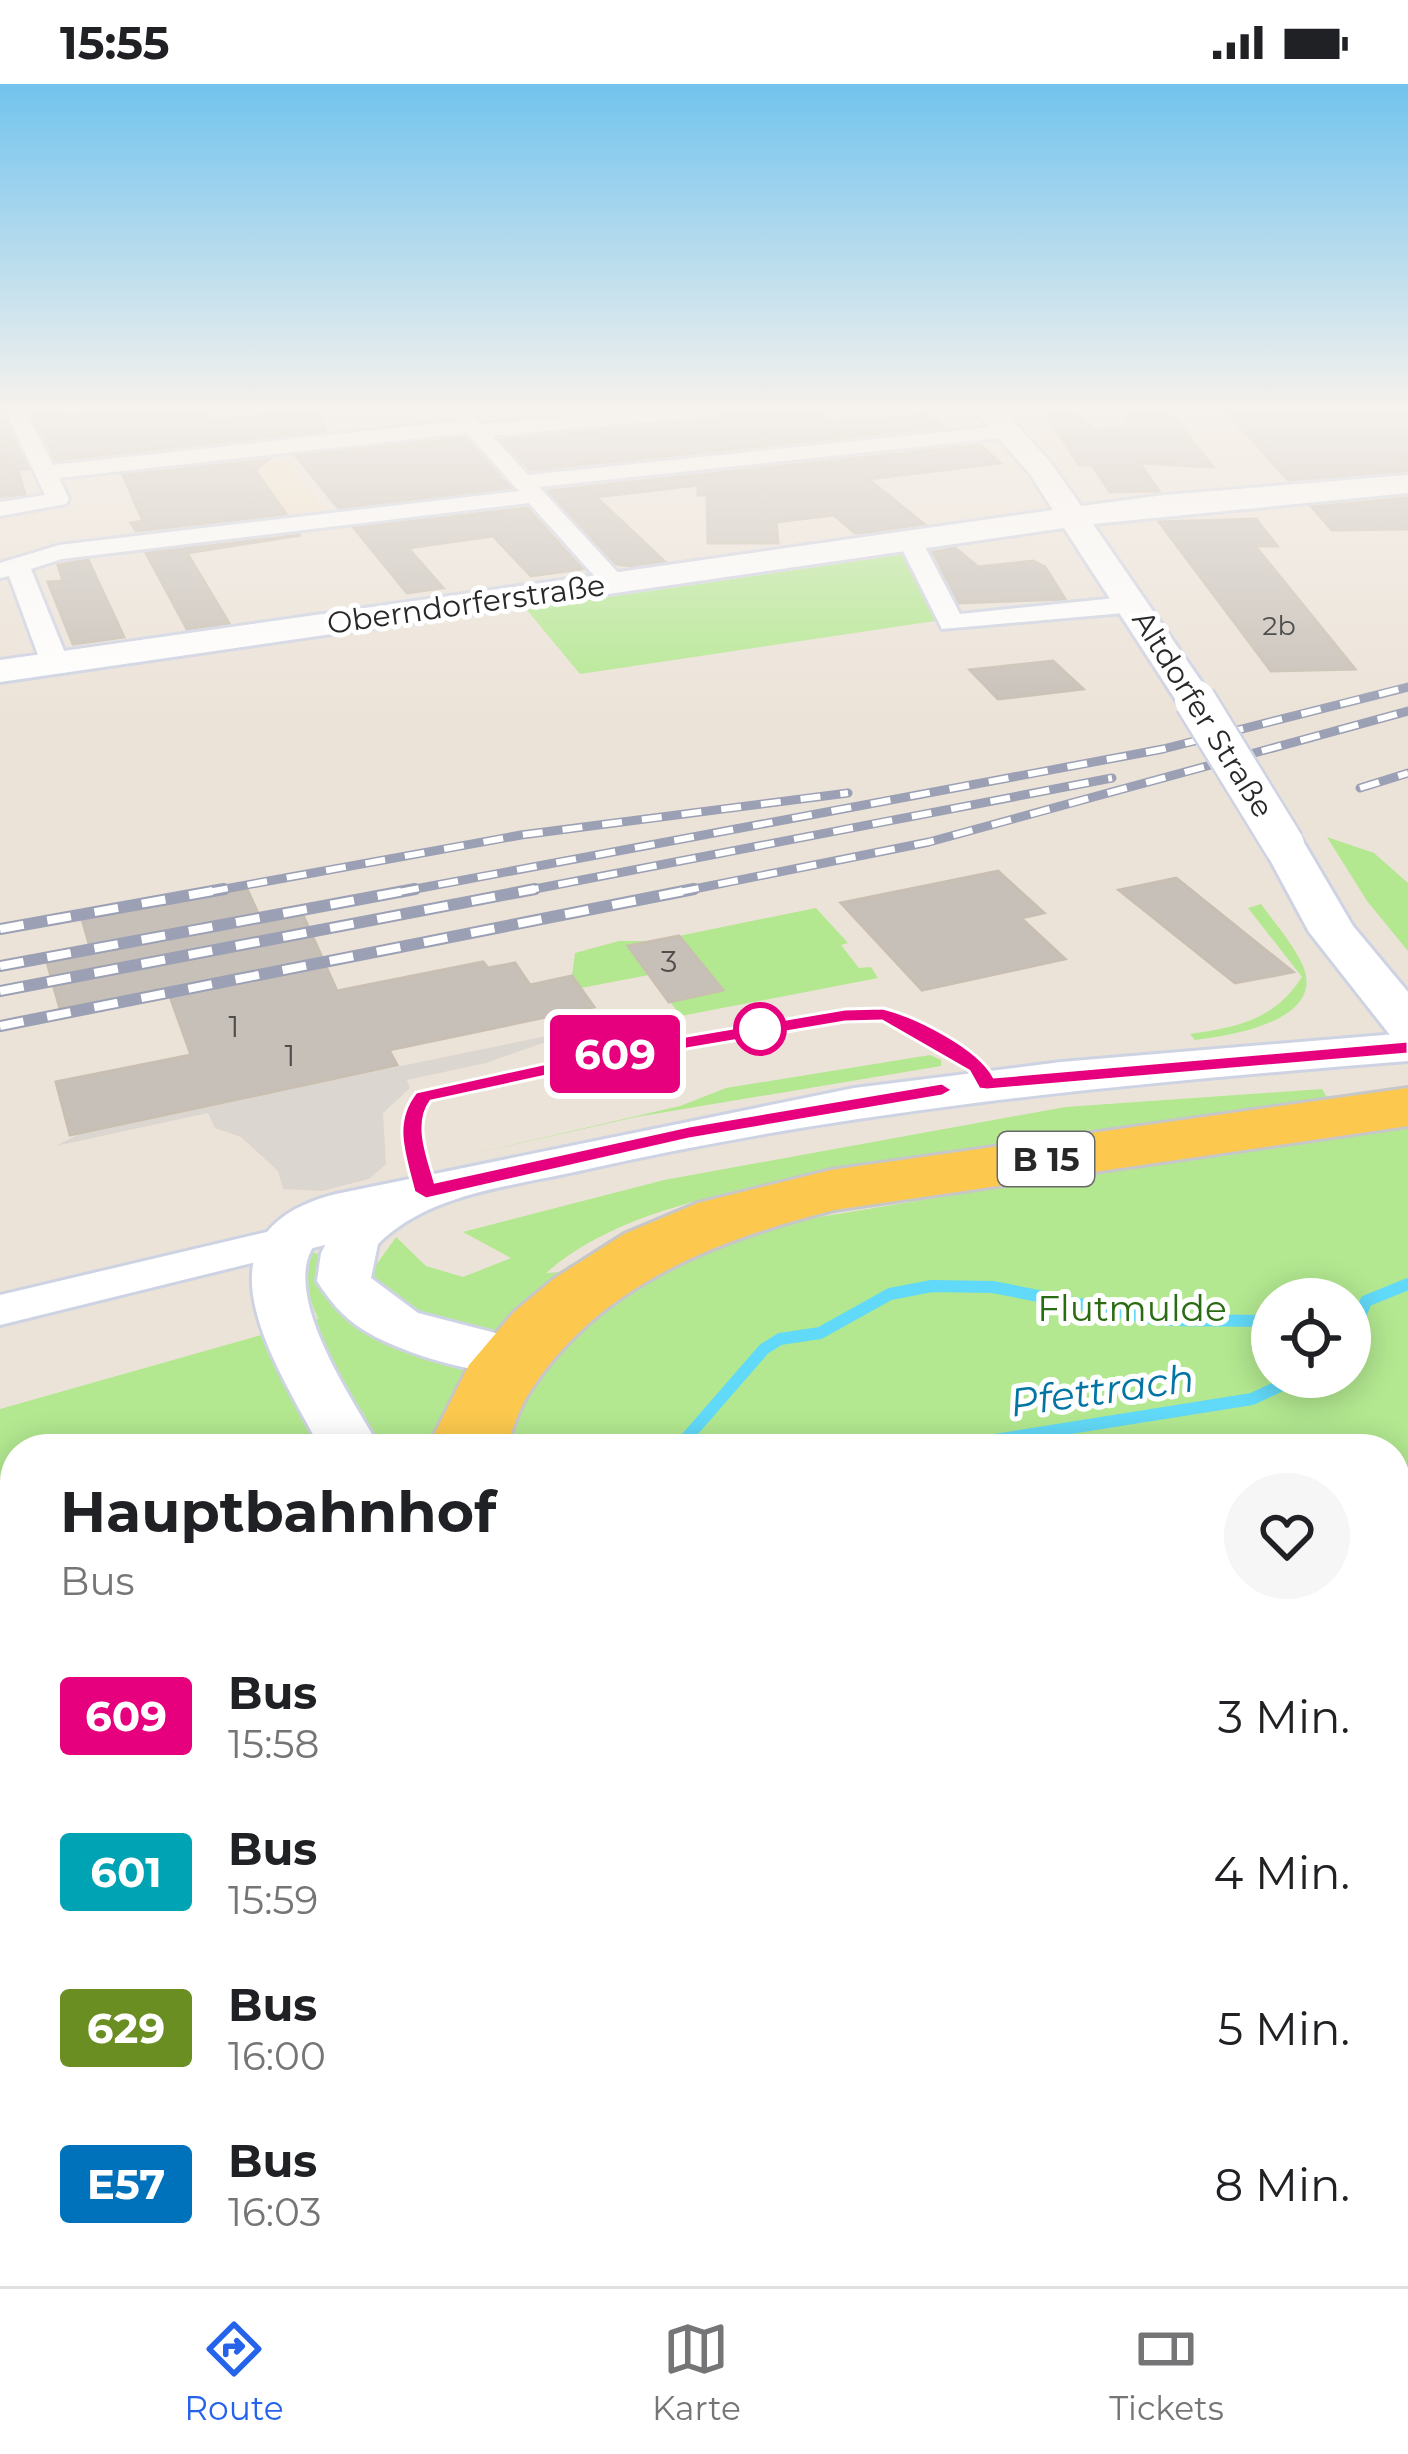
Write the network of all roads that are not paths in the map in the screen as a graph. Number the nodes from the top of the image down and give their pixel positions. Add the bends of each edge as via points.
1 (350, 513) edge
2 (549, 513) edge
3 (1073, 513) edge
4 (1107, 513) edge
5 (1076, 517) junction
6 (910, 541) junction
7 (9, 570) edge
8 (614, 584) junction
9 (1135, 604) junction
10 (55, 663) junction
11 (0, 670) edge
12 (1408, 1024) edge
13 (1408, 1047) edge
14 (1408, 1107) edge
15 (426, 1192) junction
16 (366, 1223) junction
17 (286, 1240) junction
18 (0, 1310) edge
19 (514, 1357) junction
20 (343, 1434) edge
21 (473, 1434) edge

1 - 7 street via 58,552
2 - 8 street
3 - 5 main road, Altdorfer Straße
4 - 5 main road, Oberndorferstraße
5 - 6 main road, Oberndorferstraße
5 - 9 main road, Altdorfer Straße
6 - 8 main road, Oberndorferstraße
6 - 9 street via 951,623
7 - 10 street
8 - 10 main road, Oberndorferstraße
9 - 12 main road, Altdorfer Straße, bridge via 1333,932
10 - 11 main road, Oberndorferstraße
13 - 15 street via 852,1102
14 - 19 main road, B 15 via 831,1190 722,1218 665,1241 580,1294
15 - 16 street
15 - 17 street via 336,1210
16 - 17 street
16 - 19 street via 344,1262 344,1282 362,1307 419,1335
17 - 18 street
17 - 20 street via 276,1286
19 - 21 main road, B 15

